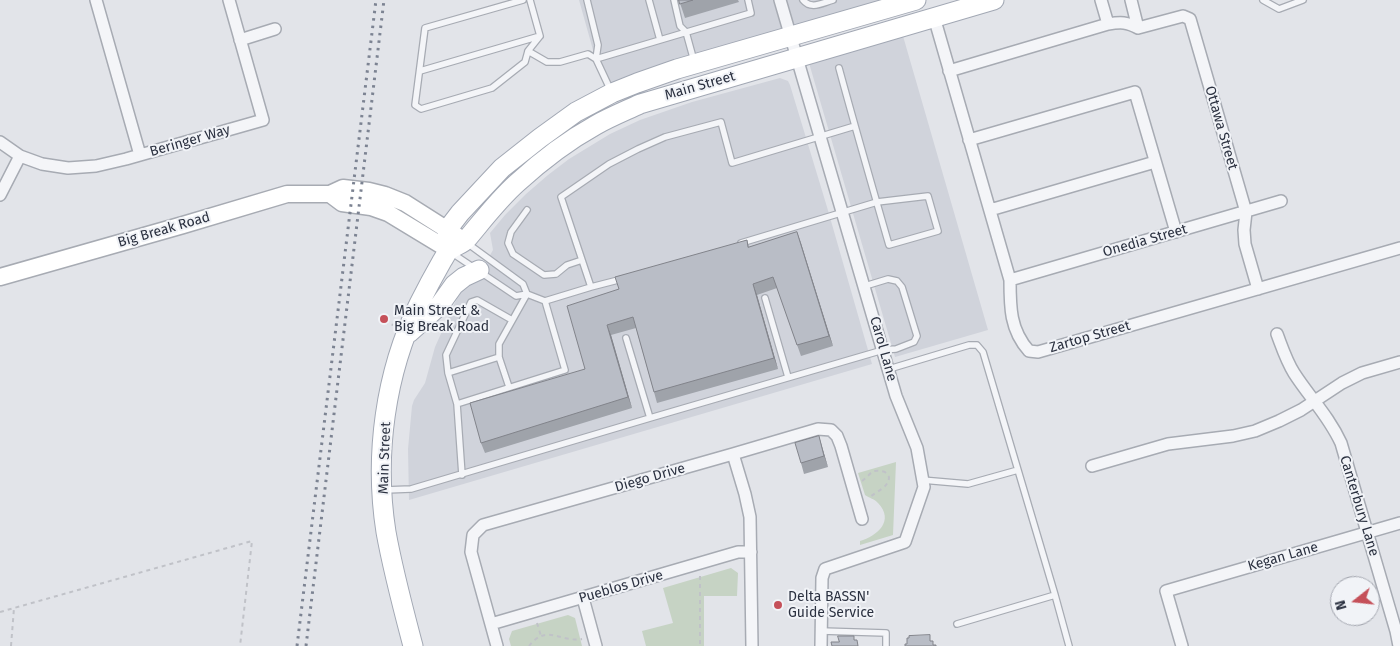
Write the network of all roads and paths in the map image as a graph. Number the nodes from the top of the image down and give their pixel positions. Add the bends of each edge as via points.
1 (96, 0) edge
2 (229, 0) edge
3 (523, 0) edge
4 (530, 0) edge
5 (587, 0) edge
6 (649, 0) edge
7 (674, 0) edge
8 (748, 0) edge
9 (780, 0) edge
10 (803, 0) edge
11 (833, 0) edge
12 (916, 0) edge
13 (994, 0) edge
14 (1101, 0) edge
15 (1131, 0) edge
16 (1263, 0) edge
17 (1303, 0) edge
18 (934, 17) junction
19 (1108, 24) junction
20 (1138, 28) junction
21 (275, 29) dead end
22 (686, 32) junction
23 (540, 36) junction
24 (791, 36) junction
25 (240, 40) junction
26 (660, 40) junction
27 (528, 51) junction
28 (798, 58) junction
29 (596, 59) junction
30 (695, 64) junction
31 (839, 68) dead end
32 (420, 71) junction
33 (949, 71) junction
34 (612, 93) junction
35 (855, 126) junction
36 (821, 136) junction
37 (969, 140) junction
38 (0, 142) edge
39 (140, 155) junction
40 (20, 156) junction
41 (1155, 162) junction
42 (330, 194) junction
43 (0, 195) edge
44 (1281, 201) dead end
45 (877, 202) junction
46 (527, 210) dead end
47 (990, 210) junction
48 (844, 212) junction
49 (1246, 212) junction
50 (447, 230) junction
51 (1176, 232) junction
52 (457, 246) junction
53 (733, 246) edge
54 (1400, 248) edge
55 (582, 260) junction
56 (479, 270) junction
57 (0, 277) edge
58 (626, 278) edge
59 (1010, 280) junction
60 (865, 286) junction
61 (591, 287) junction
62 (1258, 289) junction
63 (527, 294) junction
64 (766, 298) dead end
65 (545, 301) junction
66 (512, 320) junction
67 (1277, 334) dead end
68 (404, 338) junction
69 (626, 338) dead end
70 (883, 350) junction
71 (500, 356) junction
72 (1400, 362) edge
73 (889, 368) junction
74 (448, 373) junction
75 (788, 377) junction
76 (509, 387) junction
77 (1315, 401) junction
78 (456, 404) junction
79 (650, 418) junction
80 (733, 454) junction
81 (1092, 466) dead end
82 (1018, 470) junction
83 (462, 475) junction
84 (922, 480) junction
85 (861, 482) dead end
86 (382, 490) junction
87 (869, 498) dead end
88 (862, 519) dead end
89 (1400, 524) edge
90 (1367, 533) junction
91 (751, 552) junction
92 (700, 576) dead end
93 (1055, 595) junction
94 (583, 598) junction
95 (14, 608) junction
96 (0, 612) edge
97 (537, 623) dead end
98 (491, 624) junction
99 (956, 624) dead end
100 (822, 631) junction
101 (541, 636) junction
102 (582, 639) dead end
103 (11, 646) edge
104 (240, 646) edge
105 (413, 646) edge
106 (497, 646) edge
107 (529, 646) edge
108 (596, 646) edge
109 (700, 646) edge
110 (752, 646) edge
111 (821, 646) edge
112 (886, 646) edge
113 (1069, 646) edge
114 (1182, 646) edge
115 (1399, 646) edge

1 - 39 street
2 - 25 street, Beringer Way
3 - 32 lane via 425,28
4 - 23 lane
5 - 29 lane via 598,44
6 - 26 lane
7 - 22 lane via 680,26
8 - 22 lane via 751,13
9 - 24 street, Carol Lane
10 - 11 lane via 812,6
12 - 24 main road, Main Street via 881,7
13 - 18 main road, Main Street
14 - 19 street
15 - 20 street
16 - 17 lane via 1279,9
18 - 28 main road, Main Street
18 - 33 street, Zartop Street
19 - 20 street via 1125,23
19 - 33 street
20 - 49 street, Ottawa Street via 1183,16 1190,19
21 - 25 street
22 - 26 lane
22 - 30 lane
23 - 27 lane
23 - 32 lane
24 - 28 street, Carol Lane
24 - 30 main road, Main Street
25 - 39 street, Beringer Way via 263,120
26 - 29 lane
27 - 29 lane via 547,62 588,54
27 - 32 lane via 525,62 492,88 422,109 415,104
28 - 36 street, Carol Lane
28 - 52 main road, Main Street via 648,101 597,124 515,184
29 - 34 lane
30 - 34 main road, Main Street
31 - 35 lane
33 - 37 street, Zartop Street
34 - 50 main road, Main Street via 576,112 502,168
35 - 36 lane
35 - 45 lane
36 - 48 street, Carol Lane
36 - 55 lane via 732,162 721,122 665,137 610,164 561,197
37 - 41 street via 1135,92
37 - 47 street, Zartop Street
38 - 40 street, Beringer Way
39 - 40 street, Beringer Way via 96,166 68,168
40 - 43 street
41 - 47 street
41 - 51 street
42 - 50 street, Big Break Road via 343,188 385,195 405,203
42 - 52 street, Big Break Road via 342,203 388,213
42 - 57 street, Big Break Road via 287,194
44 - 49 street, Onedia Street
45 - 45 lane via 928,196 938,230 889,245
45 - 48 lane
46 - 55 lane via 511,232 508,243 513,254 544,275 556,274
47 - 59 street, Zartop Street
48 - 53 lane
48 - 60 street, Carol Lane
49 - 51 street, Onedia Street
49 - 62 street, Ottawa Street via 1245,244
50 - 52 main road
51 - 59 street, Onedia Street
52 - 56 lane
52 - 63 lane via 523,284
52 - 68 main road, Main Street via 432,279
54 - 62 street, Zartop Street
55 - 61 lane
56 - 63 lane via 516,296
56 - 68 main road via 454,285 439,306
58 - 61 lane
59 - 62 street, Zartop Street via 1014,325 1029,351 1038,352
60 - 70 street, Carol Lane
60 - 70 lane via 888,279 897,280 917,336 908,346
61 - 65 lane
63 - 65 lane
63 - 66 lane
64 - 75 lane
65 - 76 lane via 564,370
66 - 71 lane via 499,344
66 - 74 lane via 477,300 471,302 446,355
67 - 77 street, Canterbury Lane via 1293,371
68 - 86 main road, Main Street via 394,369 383,434
69 - 79 lane
70 - 73 street, Carol Lane
70 - 75 lane
71 - 74 lane
71 - 76 lane
72 - 77 street via 1342,382
73 - 82 lane via 977,345 983,352
73 - 84 street, Carol Lane via 916,448
74 - 78 lane
75 - 79 lane
76 - 78 lane
77 - 81 street via 1256,431 1168,444
77 - 90 street, Canterbury Lane via 1341,443
78 - 83 lane
79 - 83 lane
80 - 88 street, Diego Drive via 818,429 830,430 842,446
80 - 91 street via 750,517
80 - 98 street, Diego Drive via 483,525 473,534 471,552
82 - 84 lane via 968,484
82 - 93 lane
83 - 86 lane via 411,489
84 - 100 street, Carol Lane via 924,487 905,542 825,569 822,578
85 - 87 path via 875,471 885,472 889,477 886,487
86 - 105 main road, Main Street via 386,531
89 - 90 street, Kegan Lane
90 - 114 street, Kegan Lane via 1166,590
90 - 115 street, Canterbury Lane
91 - 94 street, Pueblos Drive via 738,552
91 - 110 street
92 - 109 path
93 - 99 lane
93 - 113 lane
94 - 98 street, Pueblos Drive
94 - 108 street
95 - 96 path
95 - 103 path
95 - 104 path via 252,541
97 - 101 path
98 - 106 street
100 - 111 street, Carol Lane
100 - 112 lane via 886,633
101 - 102 path via 552,634
101 - 107 path

